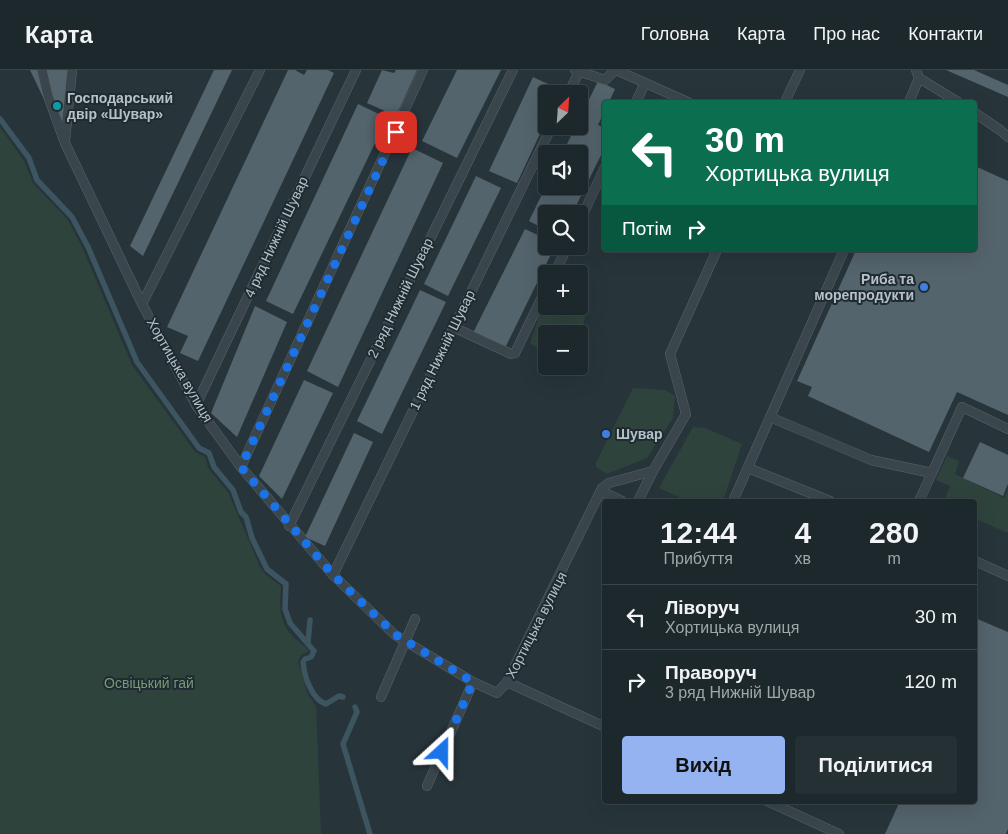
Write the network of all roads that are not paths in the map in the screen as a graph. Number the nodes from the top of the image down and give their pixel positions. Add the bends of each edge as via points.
1 (42, 70) edge
2 (72, 70) edge
3 (260, 70) edge
4 (344, 70) edge
5 (423, 70) edge
6 (513, 70) edge
7 (615, 70) edge
8 (800, 70) edge
9 (577, 71) edge
10 (354, 73) edge
11 (918, 74) edge
12 (645, 82) junction
13 (572, 85) edge
14 (637, 100) edge
15 (684, 100) edge
16 (786, 100) edge
17 (910, 100) edge
18 (955, 100) edge
19 (977, 115) edge
20 (548, 135) edge
21 (1008, 137) edge
22 (65, 143) junction
23 (602, 173) edge
24 (587, 205) edge
25 (717, 252) edge
26 (843, 252) edge
27 (142, 304) junction
28 (538, 306) edge
29 (453, 327) junction
30 (196, 405) junction
31 (770, 417) junction
32 (1008, 429) edge
33 (241, 467) junction
34 (748, 468) junction
35 (652, 471) junction
36 (932, 474) junction
37 (601, 491) junction
38 (618, 499) edge
39 (639, 499) edge
40 (734, 499) edge
41 (825, 499) edge
42 (920, 499) edge
43 (289, 526) junction
44 (977, 562) edge
45 (333, 575) junction
46 (1008, 576) edge
47 (416, 619) dead end
48 (406, 641) junction
49 (473, 682) junction
50 (508, 682) junction
51 (381, 697) dead end
52 (602, 726) edge
53 (427, 786) dead end
54 (774, 804) edge
55 (839, 834) edge

1 - 22 lane, Хортицька вулиця
2 - 22 lane
3 - 27 lane
4 - 10 lane
5 - 33 lane
6 - 43 lane, 2 ряд Нижній Шувар
7 - 9 lane via 605,80
7 - 12 lane
8 - 16 lane
9 - 13 lane
10 - 30 lane, 4 ряд Нижній Шувар
11 - 17 lane
11 - 18 lane
12 - 14 lane
12 - 15 lane
19 - 21 lane
20 - 29 lane, 1 ряд Нижній Шувар
22 - 27 lane, Хортицька вулиця
23 - 24 lane
25 - 35 lane via 670,354 686,414
26 - 31 lane
27 - 30 lane, Хортицька вулиця
28 - 29 lane via 515,353
29 - 45 lane, 1 ряд Нижній Шувар
30 - 33 lane, Хортицька вулиця
31 - 34 lane
31 - 36 lane via 871,460
32 - 36 lane via 962,408
33 - 43 lane, Хортицька вулиця
34 - 40 lane
34 - 41 lane
35 - 37 lane via 609,483
35 - 39 lane
36 - 42 lane
37 - 38 lane
37 - 50 lane, Хортицька вулиця
43 - 45 lane, Хортицька вулиця
44 - 46 lane
45 - 48 lane, Хортицька вулиця
47 - 48 lane
48 - 49 lane, Хортицька вулиця
48 - 51 lane
49 - 50 lane, Хортицька вулиця via 497,693
49 - 53 lane
50 - 52 lane
54 - 55 lane

